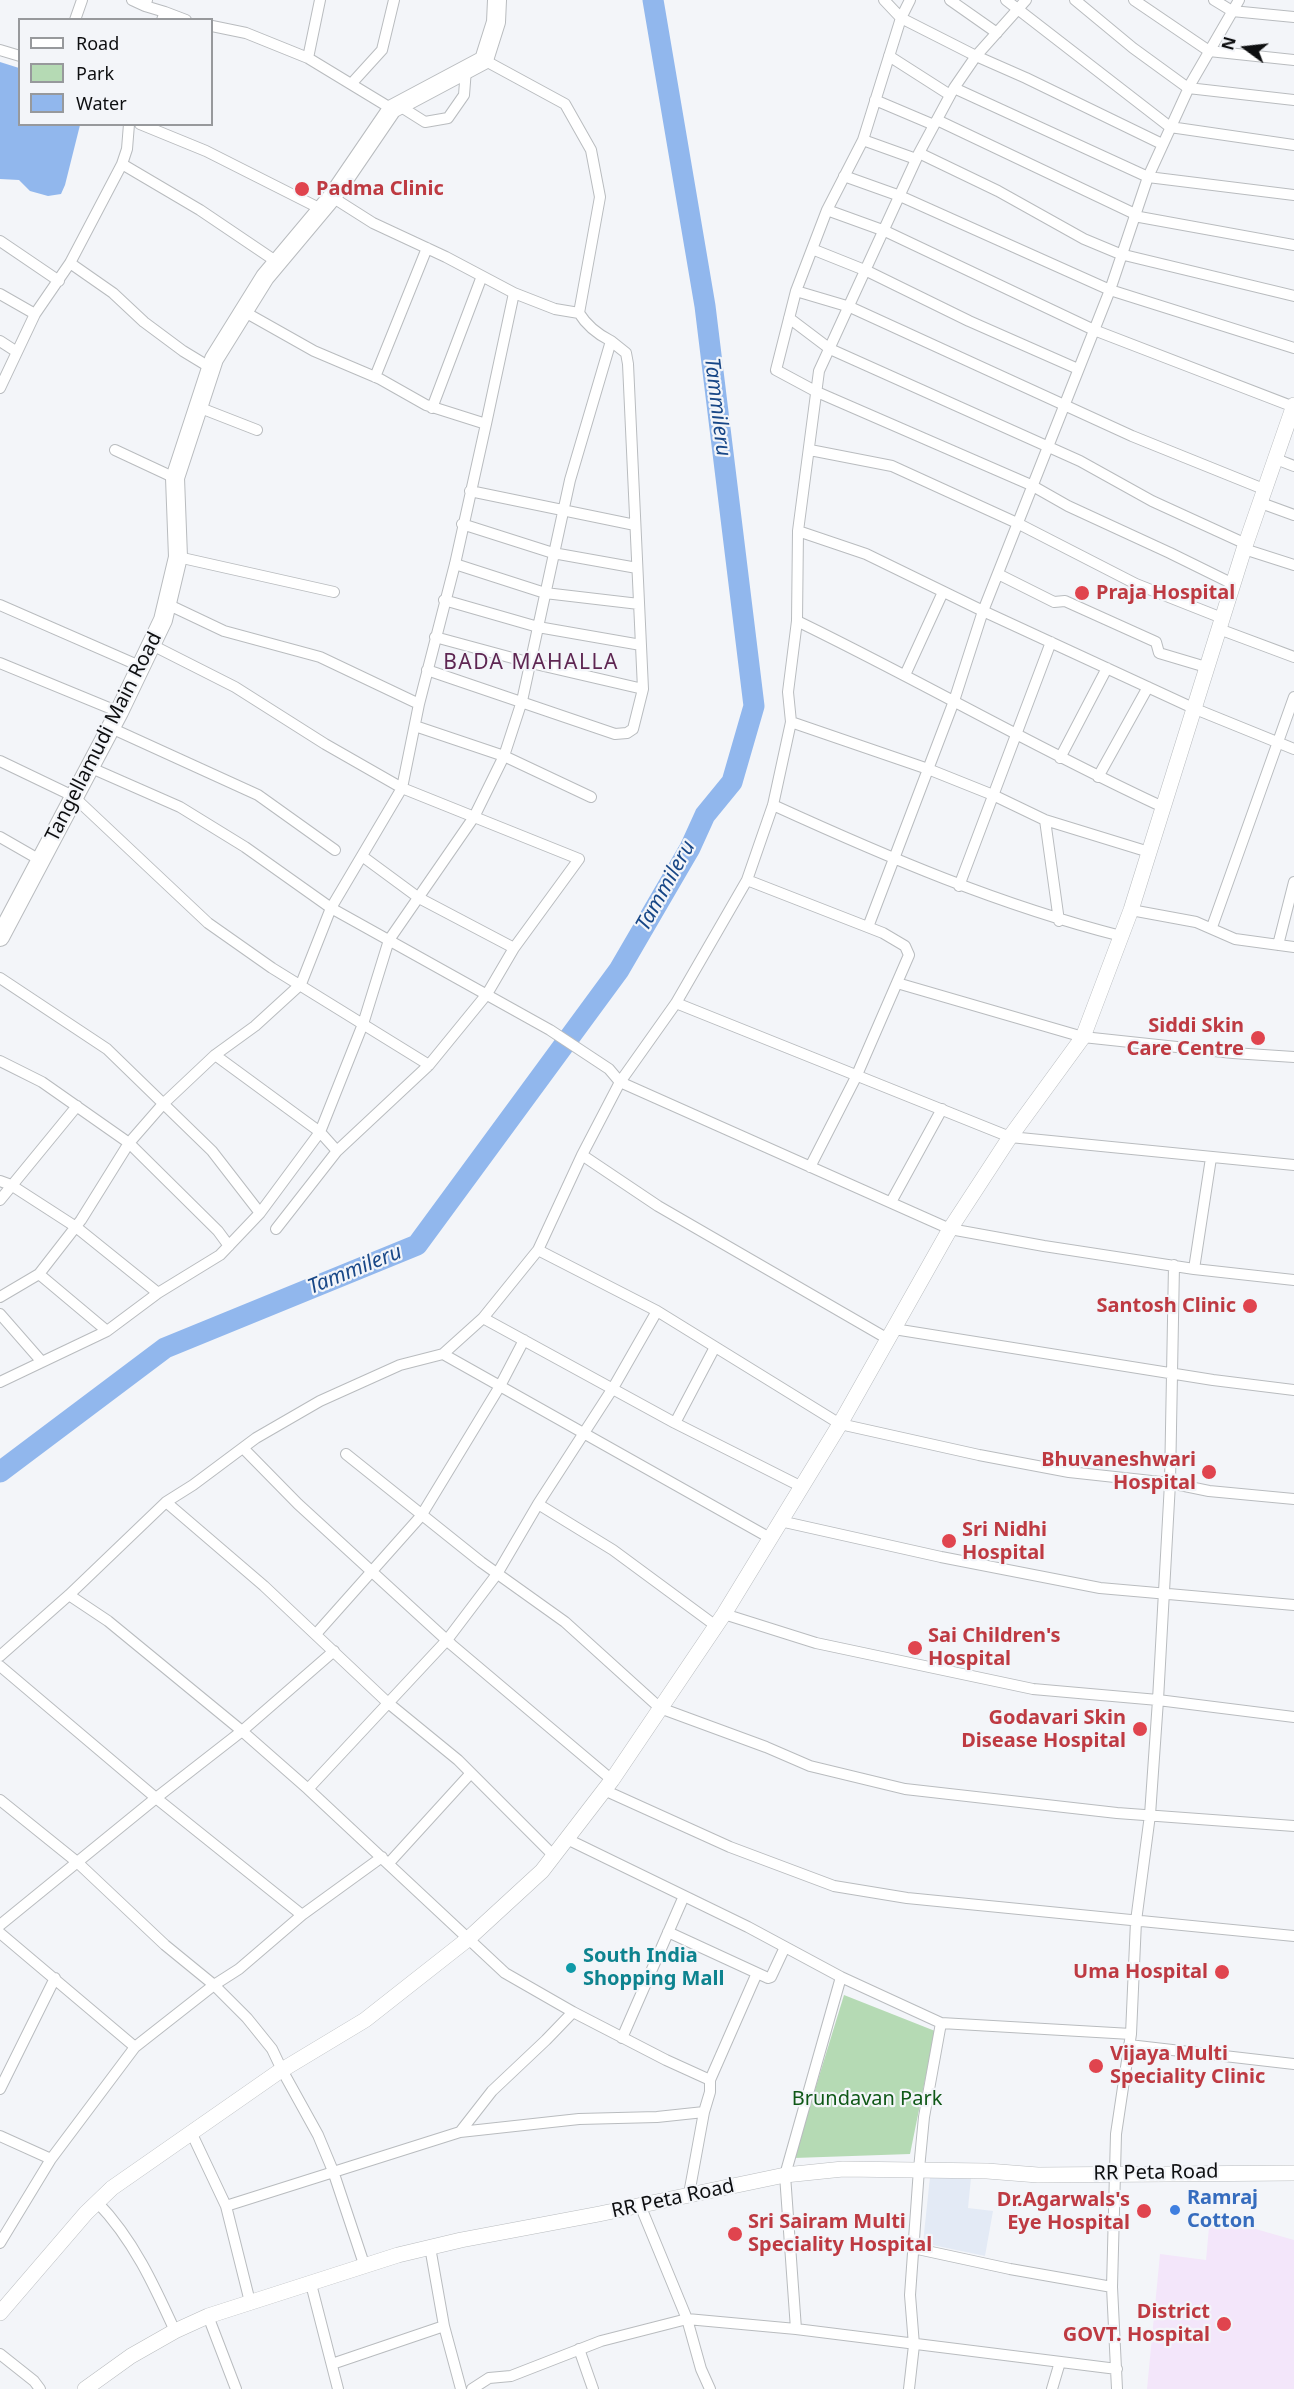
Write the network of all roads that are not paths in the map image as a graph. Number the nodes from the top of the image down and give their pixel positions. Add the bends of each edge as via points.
1 (82, 0) edge
2 (132, 0) edge
3 (320, 0) edge
4 (394, 0) edge
5 (497, 0) edge
6 (884, 0) edge
7 (910, 0) edge
8 (950, 0) edge
9 (1006, 0) edge
10 (1026, 0) edge
11 (1075, 0) edge
12 (1134, 0) edge
13 (1214, 0) edge
14 (1239, 0) edge
15 (146, 3) edge
16 (1018, 9) junction
17 (1232, 11) junction
18 (164, 16) edge
19 (1294, 17) edge
20 (76, 18) edge
21 (901, 18) junction
22 (213, 26) edge
23 (996, 33) junction
24 (0, 50) edge
25 (1209, 51) junction
26 (18, 55) edge
27 (889, 56) junction
28 (976, 56) junction
29 (308, 58) junction
30 (484, 60) junction
31 (1294, 60) edge
32 (466, 69) junction
33 (352, 83) junction
34 (1188, 88) junction
35 (952, 92) junction
36 (875, 100) junction
37 (1294, 100) edge
38 (395, 107) junction
39 (935, 122) junction
40 (129, 126) edge
41 (145, 126) edge
42 (1170, 127) junction
43 (863, 140) junction
44 (1162, 144) junction
45 (1294, 145) edge
46 (918, 156) junction
47 (122, 164) junction
48 (844, 176) junction
49 (1149, 177) junction
50 (1294, 195) edge
51 (900, 196) junction
52 (327, 203) junction
53 (827, 210) junction
54 (1134, 215) junction
55 (885, 231) junction
56 (0, 241) edge
57 (1294, 245) edge
58 (427, 248) junction
59 (812, 249) junction
60 (1120, 254) junction
61 (277, 262) junction
62 (70, 263) junction
63 (867, 271) junction
64 (482, 276) junction
65 (59, 281) junction
66 (1110, 290) junction
67 (796, 291) junction
68 (514, 293) junction
69 (0, 294) edge
70 (1294, 296) edge
71 (850, 307) junction
72 (243, 311) junction
73 (579, 313) junction
74 (35, 314) junction
75 (789, 318) junction
76 (1094, 330) junction
77 (0, 341) edge
78 (611, 341) junction
79 (1294, 348) edge
80 (830, 349) junction
81 (17, 352) junction
82 (211, 368) junction
83 (1078, 369) junction
84 (375, 377) junction
85 (0, 388) edge
86 (817, 392) junction
87 (1063, 404) junction
88 (1294, 406) edge
89 (198, 407) junction
90 (432, 408) junction
91 (486, 424) junction
92 (256, 430) dead end
93 (1047, 446) junction
94 (115, 450) dead end
95 (810, 450) junction
96 (1276, 459) junction
97 (1294, 466) edge
98 (175, 478) junction
99 (1031, 485) junction
100 (470, 491) junction
101 (1263, 497) junction
102 (563, 511) junction
103 (1294, 515) edge
104 (1017, 523) junction
105 (462, 524) junction
106 (635, 525) junction
107 (798, 531) junction
108 (1245, 547) junction
109 (553, 553) junction
110 (178, 557) junction
111 (455, 564) junction
112 (1294, 566) edge
113 (637, 568) junction
114 (998, 574) junction
115 (1233, 584) junction
116 (943, 591) junction
117 (334, 592) dead end
118 (545, 594) junction
119 (444, 600) junction
120 (167, 604) junction
121 (639, 604) junction
122 (0, 605) edge
123 (983, 611) junction
124 (797, 621) junction
125 (1220, 623) junction
126 (538, 627) junction
127 (435, 637) junction
128 (1051, 642) junction
129 (152, 645) junction
130 (641, 645) junction
131 (1294, 657) edge
132 (0, 663) edge
133 (531, 663) junction
134 (142, 667) junction
135 (1206, 667) junction
136 (1107, 668) junction
137 (427, 670) junction
138 (905, 675) junction
139 (1148, 687) junction
140 (643, 689) junction
141 (1294, 697) edge
142 (954, 700) junction
143 (522, 701) junction
144 (419, 704) junction
145 (1193, 708) junction
146 (115, 720) junction
147 (791, 722) junction
148 (415, 726) junction
149 (1016, 734) junction
150 (1278, 742) junction
151 (1294, 749) edge
152 (504, 756) junction
153 (1060, 758) junction
154 (0, 761) edge
155 (89, 767) junction
156 (928, 769) junction
157 (1098, 777) junction
158 (402, 788) junction
159 (993, 795) junction
160 (73, 796) junction
161 (591, 797) dead end
162 (772, 805) junction
163 (1163, 807) junction
164 (474, 817) junction
165 (1045, 820) junction
166 (0, 837) edge
167 (335, 850) dead end
168 (1149, 852) junction
169 (362, 856) junction
170 (40, 860) junction
171 (894, 860) junction
172 (747, 880) junction
173 (1294, 882) edge
174 (959, 886) junction
175 (419, 898) junction
176 (331, 908) junction
177 (1131, 910) junction
178 (1059, 921) junction
179 (868, 927) junction
180 (1212, 927) junction
181 (1121, 936) junction
182 (0, 937) edge
183 (389, 940) junction
184 (1278, 945) junction
185 (1294, 947) edge
186 (514, 948) junction
187 (0, 978) edge
188 (897, 983) junction
189 (301, 984) junction
190 (487, 994) junction
191 (676, 1003) junction
192 (363, 1024) junction
193 (1083, 1037) junction
194 (215, 1055) junction
195 (1294, 1057) edge
196 (0, 1061) edge
197 (429, 1065) junction
198 (856, 1077) junction
199 (620, 1082) junction
200 (163, 1104) junction
201 (77, 1106) junction
202 (942, 1109) junction
203 (320, 1132) junction
204 (1010, 1137) junction
205 (129, 1143) junction
206 (337, 1151) junction
207 (582, 1155) junction
208 (1211, 1158) junction
209 (1294, 1165) edge
210 (810, 1167) junction
211 (5, 1183) edge
212 (0, 1200) edge
213 (891, 1202) junction
214 (260, 1213) junction
215 (76, 1227) junction
216 (276, 1229) dead end
217 (950, 1229) junction
218 (229, 1246) junction
219 (538, 1250) junction
220 (1174, 1265) junction
221 (1194, 1269) junction
222 (39, 1274) junction
223 (1294, 1280) edge
224 (158, 1293) junction
225 (0, 1297) edge
226 (657, 1311) junction
227 (0, 1314) edge
228 (483, 1318) junction
229 (107, 1331) junction
230 (891, 1334) junction
231 (524, 1340) junction
232 (715, 1347) junction
233 (443, 1353) junction
234 (42, 1362) junction
235 (1174, 1374) junction
236 (1, 1380) edge
237 (500, 1386) junction
238 (613, 1388) junction
239 (1294, 1389) edge
240 (675, 1423) junction
241 (840, 1424) junction
242 (585, 1434) junction
243 (243, 1448) junction
244 (346, 1454) dead end
245 (1170, 1483) junction
246 (802, 1487) junction
247 (1294, 1499) edge
248 (166, 1502) junction
249 (538, 1504) junction
250 (422, 1516) junction
251 (780, 1521) junction
252 (770, 1538) junction
253 (373, 1571) junction
254 (497, 1574) junction
255 (1165, 1593) junction
256 (69, 1594) junction
257 (1294, 1605) edge
258 (720, 1620) junction
259 (316, 1634) junction
260 (447, 1640) junction
261 (334, 1650) junction
262 (0, 1656) edge
263 (0, 1666) edge
264 (1158, 1700) junction
265 (387, 1702) junction
266 (660, 1708) junction
267 (1294, 1717) edge
268 (243, 1731) junction
269 (471, 1773) junction
270 (608, 1785) junction
271 (308, 1789) junction
272 (156, 1798) junction
273 (0, 1800) edge
274 (1150, 1815) junction
275 (1294, 1826) edge
276 (567, 1839) junction
277 (554, 1856) junction
278 (385, 1860) junction
279 (77, 1862) junction
280 (684, 1896) junction
281 (303, 1915) junction
282 (1136, 1921) junction
283 (0, 1925) edge
284 (668, 1932) junction
285 (0, 1933) edge
286 (1294, 1936) edge
287 (468, 1939) junction
288 (784, 1947) junction
289 (757, 1973) junction
290 (841, 1977) junction
291 (55, 1978) junction
292 (214, 1985) junction
293 (573, 2012) junction
294 (941, 2023) junction
295 (622, 2038) junction
296 (1130, 2039) junction
297 (135, 2047) junction
298 (1294, 2064) edge
299 (282, 2070) junction
300 (710, 2080) junction
301 (0, 2089) edge
302 (704, 2112) junction
303 (191, 2132) junction
304 (460, 2132) junction
305 (0, 2136) edge
306 (51, 2159) junction
307 (919, 2169) junction
308 (333, 2171) junction
309 (1294, 2173) edge
310 (1115, 2174) junction
311 (785, 2175) junction
312 (689, 2194) junction
313 (98, 2202) junction
314 (640, 2205) junction
315 (226, 2206) junction
316 (0, 2243) edge
317 (430, 2247) junction
318 (913, 2248) junction
319 (365, 2267) junction
320 (311, 2284) junction
321 (1112, 2287) junction
322 (250, 2302) junction
323 (0, 2313) edge
324 (208, 2316) junction
325 (687, 2319) junction
326 (444, 2326) junction
327 (796, 2329) junction
328 (175, 2331) junction
329 (914, 2345) junction
330 (579, 2349) junction
331 (0, 2354) edge
332 (1060, 2362) junction
333 (332, 2364) junction
334 (1117, 2369) junction
335 (40, 2389) edge
336 (85, 2389) edge
337 (236, 2389) edge
338 (338, 2389) edge
339 (461, 2389) edge
340 (472, 2389) edge
341 (594, 2389) edge
342 (710, 2389) edge
343 (909, 2389) edge
344 (1052, 2389) edge
345 (1117, 2389) edge

1 - 20 street
2 - 15 street
3 - 29 street
4 - 33 street via 382,50
5 - 30 main road via 496,22
6 - 21 street
7 - 21 street
8 - 23 street
9 - 16 street
10 - 16 street
11 - 34 street
12 - 25 street
13 - 17 street
14 - 17 street
15 - 18 street
16 - 23 street
16 - 42 street
17 - 19 street
17 - 25 street
21 - 27 street
21 - 28 street
22 - 29 street via 246,33
23 - 28 street
24 - 26 street
25 - 31 street
25 - 34 street
27 - 35 street
27 - 36 street
28 - 35 street
28 - 44 street
29 - 33 street
30 - 32 main road, Tangellamudi Main Road
30 - 73 street via 565,104 591,150 600,197
32 - 38 main road, Tangellamudi Main Road
32 - 38 street via 464,95 448,118 425,123
33 - 38 street
34 - 37 street
34 - 42 street
35 - 39 street
35 - 49 street
36 - 39 street
36 - 43 street
38 - 52 main road, Tangellamudi Main Road
39 - 46 street
39 - 54 street
40 - 47 street
41 - 52 street
42 - 44 street
42 - 45 street
43 - 46 street
43 - 48 street
44 - 49 street
46 - 51 street
46 - 60 street via 999,191 1084,239
47 - 61 street via 201,210
47 - 62 street
48 - 51 street
48 - 53 street
49 - 50 street
49 - 54 street
51 - 55 street
51 - 66 street
52 - 58 street
52 - 61 main road, Tangellamudi Main Road
53 - 55 street
53 - 59 street
54 - 57 street
54 - 60 street
55 - 63 street
55 - 76 street
56 - 65 street
58 - 64 street
58 - 84 street
59 - 63 street
59 - 67 street
60 - 66 street
60 - 70 street
61 - 72 main road, Tangellamudi Main Road
62 - 65 street
62 - 82 street via 159,334
63 - 71 street
63 - 83 street
64 - 68 street
64 - 90 street
65 - 74 street
66 - 76 street
66 - 79 street
67 - 71 street
67 - 75 street
68 - 73 street via 555,309
68 - 91 street
69 - 74 street
71 - 80 street
71 - 87 street
72 - 82 main road, Tangellamudi Main Road
72 - 84 street via 314,351
73 - 78 street via 597,334
74 - 81 street
75 - 80 street
75 - 86 street via 776,369
76 - 83 street
76 - 88 street
77 - 81 street
78 - 102 street
78 - 106 street via 626,353 628,364
80 - 86 street via 819,371
80 - 93 street
81 - 85 street
82 - 89 main road, Tangellamudi Main Road
83 - 87 street
84 - 90 street
86 - 95 street
86 - 99 street
87 - 93 street
87 - 101 street
88 - 96 main road
89 - 92 street
89 - 98 main road, Tangellamudi Main Road
90 - 91 street
91 - 100 street
93 - 99 street
93 - 108 street
94 - 98 street
95 - 104 street via 892,466
95 - 107 street
96 - 97 street
96 - 101 main road
98 - 110 main road, Tangellamudi Main Road
99 - 104 street
99 - 115 street
100 - 102 street
100 - 105 street
101 - 103 street
101 - 108 main road
102 - 106 street
102 - 109 street
104 - 114 street
104 - 125 street
105 - 109 street
105 - 111 street
106 - 113 street
107 - 116 street via 866,554
107 - 124 street
108 - 112 street
108 - 115 main road
109 - 113 street
109 - 118 street
110 - 117 street
110 - 120 main road, Tangellamudi Main Road
111 - 118 street
111 - 119 street
113 - 121 street
114 - 123 street
114 - 135 street via 1054,602 1065,601 1156,642 1159,653
115 - 125 main road
116 - 123 street
116 - 138 street
118 - 121 street
118 - 126 street
119 - 126 street
119 - 127 street
120 - 129 main road, Tangellamudi Main Road
120 - 144 street via 224,631 320,657
121 - 130 street
122 - 134 street
123 - 128 street
123 - 142 street
124 - 138 street
124 - 147 street via 788,692
125 - 131 street
125 - 135 main road
126 - 130 street
126 - 133 street
127 - 133 street
127 - 137 street
128 - 136 street
128 - 149 street
129 - 134 main road, Tangellamudi Main Road
129 - 158 street via 235,687
130 - 140 street
132 - 146 street
133 - 140 street
133 - 143 street
134 - 146 main road, Tangellamudi Main Road
135 - 145 main road
136 - 139 street
136 - 153 street
137 - 143 street
137 - 144 street
138 - 142 street
139 - 145 street
139 - 157 street
140 - 143 street via 633,729 627,733 615,734
141 - 150 street
142 - 149 street
142 - 156 street
143 - 152 street
144 - 148 street
145 - 150 street
145 - 163 main road
146 - 155 main road, Tangellamudi Main Road
146 - 167 street via 258,795
147 - 156 street
147 - 162 street
148 - 152 street
148 - 158 street
149 - 153 street
149 - 159 street
150 - 151 street
150 - 180 street
152 - 161 street
152 - 164 street
153 - 157 street
154 - 160 street
155 - 160 main road, Tangellamudi Main Road
155 - 176 street via 180,807
156 - 159 street
156 - 171 street
157 - 163 street
158 - 164 street
158 - 169 street
159 - 165 street
159 - 174 street
160 - 170 main road, Tangellamudi Main Road
160 - 189 street via 208,923
162 - 171 street
162 - 172 street
163 - 168 main road
164 - 175 street
164 - 186 street via 579,859
165 - 168 street
165 - 178 street
166 - 170 street
168 - 177 main road
169 - 175 street
169 - 176 street
170 - 182 main road, Tangellamudi Main Road
171 - 174 street
171 - 179 street
172 - 179 street
172 - 191 street
173 - 184 street
174 - 178 street
175 - 183 street
175 - 186 street
176 - 183 street
176 - 189 street
177 - 180 street
177 - 181 main road
178 - 181 street
179 - 188 street via 896,939 908,951 908,961
180 - 184 street via 1229,938
181 - 193 main road
183 - 190 street
183 - 192 street
184 - 185 street
186 - 190 street
187 - 200 street via 107,1049
188 - 193 street
188 - 198 street
189 - 192 street
189 - 194 street via 255,1026
190 - 197 street
190 - 199 street via 609,1069
191 - 198 street
191 - 199 street
192 - 197 street
192 - 203 street
193 - 195 street
193 - 204 main road
194 - 200 street
194 - 203 street
196 - 201 street via 42,1082
197 - 206 street
198 - 202 street
198 - 210 street
199 - 207 street
199 - 210 street
200 - 205 street
200 - 214 street via 212,1151
201 - 205 street
201 - 211 street
202 - 204 street
202 - 213 street
203 - 206 street
203 - 214 street
204 - 208 street
204 - 217 main road
205 - 215 street
205 - 218 street
206 - 216 street
207 - 219 street
207 - 230 street via 658,1206
208 - 209 street
208 - 221 street
210 - 213 street
211 - 212 street
211 - 215 street
213 - 217 street
214 - 218 street
215 - 222 street
215 - 224 street
217 - 220 street
217 - 230 main road
218 - 224 street
219 - 226 street
219 - 228 street
220 - 221 street
220 - 235 street
221 - 223 street
222 - 225 street
222 - 229 street
224 - 229 street
226 - 232 street
226 - 238 street
227 - 234 street
228 - 231 street
228 - 233 street
229 - 234 street
230 - 235 street
230 - 241 main road
231 - 237 street
231 - 238 street
232 - 240 street
232 - 241 street
233 - 237 street
233 - 243 street via 400,1365 320,1401
234 - 236 street
235 - 239 street
235 - 245 street
237 - 242 street
237 - 250 street
238 - 240 street
238 - 242 street
240 - 246 street
241 - 245 street via 1033,1466
241 - 246 main road
242 - 249 street
242 - 252 street
243 - 248 street
243 - 253 street
244 - 250 street
245 - 247 street
245 - 255 street
246 - 251 main road
248 - 256 street
248 - 259 street
249 - 254 street
249 - 258 street
250 - 253 street
250 - 254 street
251 - 252 main road
251 - 255 street via 1051,1580
252 - 258 main road
253 - 259 street
253 - 260 street
254 - 260 street
254 - 266 street via 565,1622
255 - 257 street
255 - 264 street
256 - 262 street
256 - 268 street
258 - 264 street via 1033,1689
258 - 266 main road
259 - 261 street
260 - 265 street
260 - 270 street
261 - 265 street
261 - 268 street
263 - 272 street
264 - 267 street
264 - 274 street
265 - 269 street
265 - 271 street
266 - 270 main road
266 - 274 street via 810,1766 905,1789
268 - 271 street
268 - 272 street
269 - 277 street
269 - 278 street
270 - 276 main road
270 - 282 street via 730,1847 834,1886 907,1898
271 - 278 street
272 - 279 street
272 - 281 street
273 - 279 street
274 - 275 street
274 - 282 street
276 - 277 main road
276 - 280 street
277 - 287 main road
278 - 281 street
278 - 287 street
279 - 283 street
279 - 292 street via 165,1946
280 - 284 street
280 - 288 street
281 - 292 street
282 - 286 street
282 - 296 street
284 - 289 street
284 - 295 street
285 - 291 street
287 - 293 street via 505,1973
287 - 299 main road via 365,2020
288 - 289 street via 771,1977
288 - 290 street
289 - 300 street
290 - 294 street
290 - 311 street
291 - 297 street
291 - 301 street
292 - 297 street
292 - 299 street via 272,2049
293 - 295 street
293 - 304 street via 492,2091
294 - 296 street
294 - 307 street
295 - 300 street
296 - 298 street
296 - 310 street via 1116,2134
297 - 306 street
299 - 303 main road
299 - 308 street
300 - 302 street
302 - 304 street via 579,2119
302 - 312 street
303 - 313 main road
303 - 315 street
304 - 308 street
305 - 306 street
306 - 316 street
307 - 310 main road, RR Peta Road
307 - 311 main road, RR Peta Road via 843,2169
307 - 318 street
308 - 315 street
308 - 319 street
309 - 310 main road, RR Peta Road
310 - 321 street
311 - 312 main road, RR Peta Road
311 - 327 street
312 - 314 main road, RR Peta Road
313 - 323 main road
313 - 328 street via 139,2258
314 - 317 main road, RR Peta Road
314 - 325 street
315 - 322 street
317 - 319 main road, RR Peta Road
317 - 326 street
318 - 321 street
318 - 329 street via 910,2295
319 - 320 main road, RR Peta Road
320 - 322 main road, RR Peta Road
320 - 333 street
321 - 334 street
322 - 324 main road, RR Peta Road
324 - 328 main road, RR Peta Road
324 - 337 street
325 - 327 street
325 - 330 street
325 - 342 street
326 - 333 street
326 - 339 street
327 - 329 street
328 - 336 main road, RR Peta Road via 130,2356
329 - 332 street
329 - 343 street
330 - 340 street via 512,2376 489,2378
330 - 341 street
331 - 335 street
332 - 334 street
332 - 344 street
333 - 338 street
334 - 345 street

